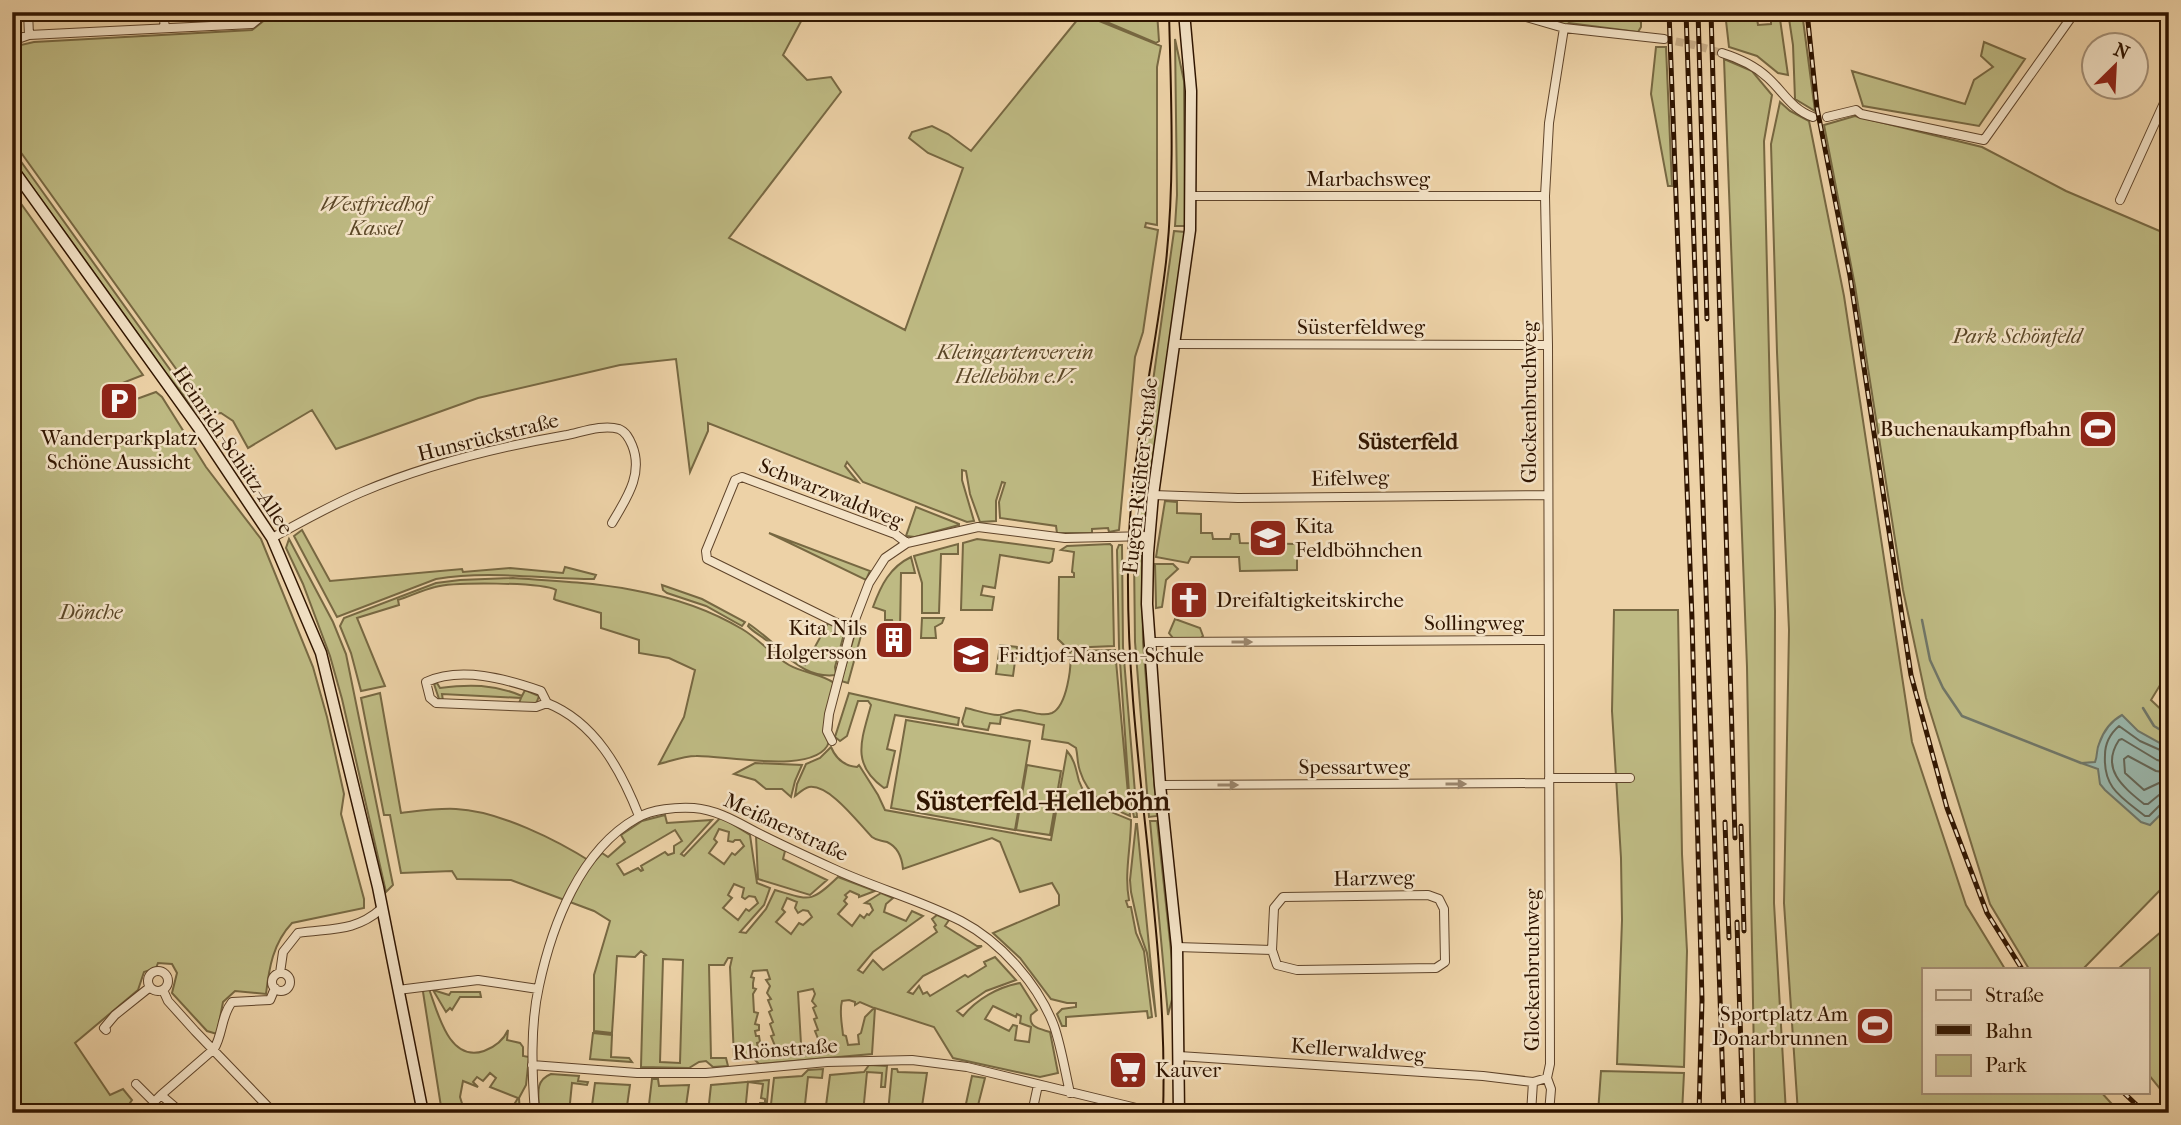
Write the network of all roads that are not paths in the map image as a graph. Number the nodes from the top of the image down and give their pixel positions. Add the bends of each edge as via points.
1 (28, 12) edge
2 (163, 12) edge
3 (275, 12) edge
4 (1184, 12) edge
5 (1509, 12) edge
6 (2074, 12) edge
7 (165, 28) junction
8 (1564, 28) junction
9 (29, 35) junction
10 (1664, 39) tunnel mouth
11 (12, 41) edge
12 (1722, 53) tunnel mouth
13 (2169, 92) edge
14 (1812, 117) dead end
15 (1827, 117) dead end
16 (12, 169) edge
17 (1191, 196) junction
18 (1545, 196) junction
19 (2120, 200) dead end
20 (1175, 344) junction
21 (1548, 345) junction
22 (1153, 495) junction
23 (1546, 495) junction
24 (612, 523) dead end
25 (1149, 536) junction
26 (272, 538) junction
27 (907, 543) junction
28 (850, 629) junction
29 (1548, 640) junction
30 (1149, 642) junction
31 (547, 704) junction
32 (832, 741) dead end
33 (1630, 778) dead end
34 (1549, 781) junction
35 (1160, 785) junction
36 (639, 816) junction
37 (381, 909) junction
38 (1177, 947) junction
39 (1272, 950) junction
40 (280, 973) junction
41 (150, 987) junction
42 (275, 988) junction
43 (538, 989) junction
44 (163, 990) junction
45 (398, 990) junction
46 (106, 1030) dead end
47 (214, 1049) junction
48 (1180, 1056) junction
49 (532, 1065) junction
50 (1547, 1078) junction
51 (1533, 1082) junction
52 (136, 1084) dead end
53 (1038, 1085) junction
54 (1070, 1093) junction
55 (161, 1095) junction
56 (268, 1111) edge
57 (182, 1113) edge
58 (423, 1113) edge
59 (535, 1113) edge
60 (1032, 1113) edge
61 (1157, 1113) edge
62 (1179, 1113) edge
63 (1531, 1113) edge
64 (1549, 1113) edge

1 - 9 street
2 - 7 street
3 - 7 street via 252,24
4 - 17 main road, Eugen-Richter-Straße via 1191,92
5 - 8 street
6 - 15 street via 1984,140 1856,110
7 - 9 street
8 - 10 street
8 - 18 street, Glockenbruchweg via 1549,123
9 - 11 street
12 - 14 street via 1753,66 1801,113
13 - 19 street
16 - 26 main road, Heinrich-Schütz-Allee via 192,418
17 - 18 street, Marbachsweg
17 - 20 main road, Eugen-Richter-Straße
18 - 21 street, Glockenbruchweg
20 - 21 street, Süsterfeldweg
20 - 22 main road, Eugen-Richter-Straße
21 - 23 street, Glockenbruchweg
22 - 23 street, Eifelweg
22 - 25 main road, Eugen-Richter-Straße
23 - 29 street, Glockenbruchweg
24 - 26 street, Hunsrückstraße via 637,471 628,436 607,428 438,466 363,492
25 - 27 street, Schwarzwaldweg via 1065,538 978,527
25 - 30 main road, Eugen-Richter-Straße
26 - 37 main road, Heinrich-Schütz-Allee via 321,653
27 - 28 street, Schwarzwaldweg via 875,571
27 - 28 street, Schwarzwaldweg via 895,534 743,477 735,480 706,551 707,559
28 - 32 street, Schwarzwaldweg via 829,714 827,731
30 -> 29 street, Sollingweg
29 - 34 street, Glockenbruchweg
30 - 35 main road, Eugen-Richter-Straße
31 - 31 street via 541,691 483,676 426,682 436,704
31 - 36 street via 563,709 600,743 618,769
33 - 34 street
35 -> 34 street, Spessartweg
34 - 50 street, Glockenbruchweg
35 - 38 main road, Eugen-Richter-Straße
36 - 43 street, Meißnerstraße via 616,832 576,884 552,934
36 - 54 street, Meißnerstraße via 666,809 718,812 838,871 974,928 1028,980 1042,1000 1054,1027
37 - 40 street via 356,925 298,933 284,952
37 - 45 main road, Heinrich-Schütz-Allee
38 - 39 street
38 - 48 main road, Eugen-Richter-Straße
39 - 39 street, Harzweg via 1277,965 1297,970 1436,968 1445,962 1444,909 1438,899 1428,895 1283,897 1274,908
40 - 42 street via 272,979
40 - 42 street via 289,978 289,985 285,990
41 - 44 street
41 - 44 street via 150,975 162,972 168,981
41 - 46 street via 116,1015
42 - 47 street via 270,1000 232,1002
43 - 45 street via 478,980
43 - 49 street, Meißnerstraße
44 - 47 street
45 - 58 main road, Heinrich-Schütz-Allee
47 - 55 street
47 - 56 street
48 - 51 street, Kellerwaldweg
48 - 62 main road, Eugen-Richter-Straße
49 - 53 street, Rhönstraße via 706,1073 912,1060 967,1067
49 - 59 street, Meißnerstraße
50 - 51 street, Glockenbruchweg
50 - 64 street, Glockenbruchweg
51 - 63 street, Glockenbruchweg
52 - 55 street via 154,1102
53 - 54 street, Rhönstraße
53 - 60 street
54 - 61 street, Rhönstraße
55 - 57 street

